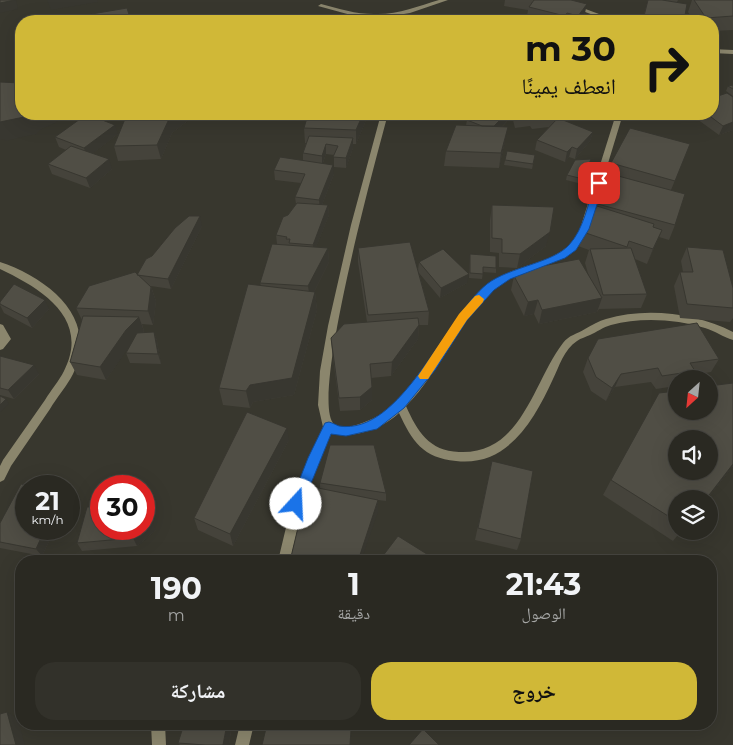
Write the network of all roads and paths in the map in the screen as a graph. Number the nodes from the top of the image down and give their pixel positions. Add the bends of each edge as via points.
1 (445, 0) edge
2 (555, 0) edge
3 (321, 6) dead end
4 (366, 15) edge
5 (391, 15) edge
6 (597, 15) edge
7 (730, 52) edge
8 (733, 60) edge
9 (383, 120) edge
10 (617, 120) edge
11 (0, 264) edge
12 (0, 328) edge
13 (733, 336) edge
14 (0, 346) edge
15 (400, 405) junction
16 (329, 426) junction
17 (0, 477) edge
18 (285, 555) edge
19 (158, 730) edge
20 (246, 730) edge
21 (159, 745) edge
22 (242, 745) edge

1 - 5 street
2 - 6 street
3 - 4 street
7 - 8 street
9 - 16 street via 332,326 324,393 324,418
10 - 15 street via 579,240 562,256 490,287 463,317 431,366
11 - 17 street via 49,292 72,318 78,337 69,372
12 - 14 street via 6,338
13 - 15 street via 698,324 659,317 606,323 571,340 559,356 540,395 507,443 488,453 443,456 424,446
15 - 16 street via 373,426 346,431
16 - 18 street via 300,494
19 - 21 street
20 - 22 street

